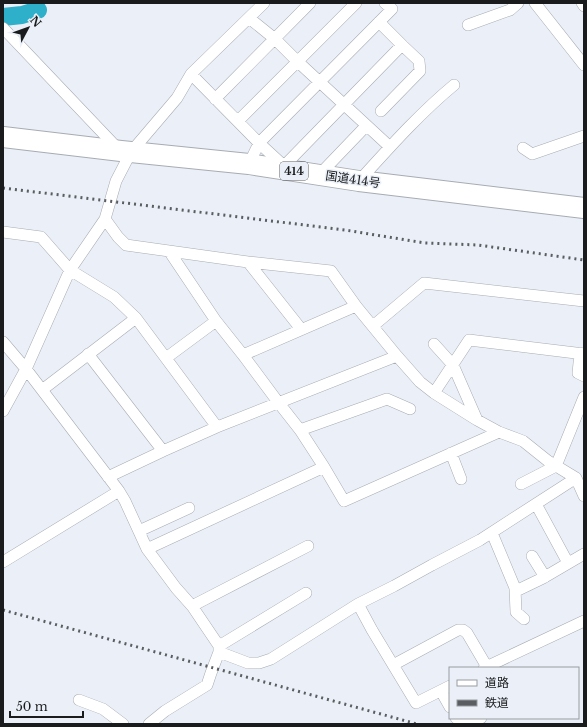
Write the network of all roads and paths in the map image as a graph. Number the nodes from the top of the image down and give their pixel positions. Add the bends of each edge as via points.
1 (264, 3) edge
2 (310, 3) edge
3 (356, 3) edge
4 (385, 3) edge
5 (518, 3) edge
6 (535, 3) edge
7 (582, 3) edge
8 (584, 6) edge
9 (249, 18) junction
10 (379, 22) junction
11 (468, 25) dead end
12 (5, 35) edge
13 (275, 39) junction
14 (402, 45) junction
15 (296, 62) junction
16 (584, 63) edge
17 (191, 74) junction
18 (319, 82) junction
19 (454, 85) dead end
20 (215, 99) junction
21 (344, 104) junction
22 (381, 111) dead end
23 (238, 121) junction
24 (366, 126) junction
25 (584, 136) edge
26 (3, 137) edge
27 (259, 143) junction
28 (390, 147) junction
29 (523, 148) dead end
30 (126, 152) junction
31 (249, 164) junction
32 (283, 167) junction
33 (320, 174) junction
34 (359, 181) junction
35 (584, 208) edge
36 (105, 219) junction
37 (3, 232) edge
38 (168, 251) junction
39 (248, 262) junction
40 (70, 270) junction
41 (584, 301) edge
42 (356, 306) junction
43 (136, 318) junction
44 (216, 321) junction
45 (373, 326) junction
46 (302, 329) junction
47 (3, 344) edge
48 (434, 344) dead end
49 (88, 354) junction
50 (243, 354) junction
51 (582, 354) edge
52 (397, 356) junction
53 (166, 358) junction
54 (453, 365) junction
55 (26, 369) junction
56 (584, 376) edge
57 (42, 390) junction
58 (434, 393) junction
59 (584, 397) edge
60 (278, 402) junction
61 (410, 409) dead end
62 (3, 410) edge
63 (477, 420) junction
64 (217, 427) junction
65 (300, 430) junction
66 (499, 432) junction
67 (163, 450) junction
68 (451, 453) junction
69 (556, 466) junction
70 (324, 467) junction
71 (108, 477) junction
72 (576, 478) junction
73 (461, 479) dead end
74 (521, 484) dead end
75 (119, 491) junction
76 (584, 496) edge
77 (536, 504) junction
78 (189, 508) dead end
79 (139, 531) junction
80 (492, 533) junction
81 (308, 546) dead end
82 (147, 549) junction
83 (584, 554) edge
84 (532, 556) dead end
85 (3, 562) edge
86 (568, 563) junction
87 (545, 577) junction
88 (516, 591) junction
89 (306, 593) dead end
90 (358, 604) junction
91 (192, 606) junction
92 (524, 619) dead end
93 (584, 621) edge
94 (219, 649) junction
95 (393, 665) junction
96 (486, 667) edge
97 (445, 688) edge
98 (79, 700) dead end
99 (449, 703) edge
100 (460, 719) edge
101 (479, 719) edge
102 (123, 724) edge
103 (150, 724) edge

1 - 9 street
2 - 13 street
3 - 15 street
4 - 10 street via 392,9
5 - 11 street via 510,10
6 - 16 street
7 - 8 street
9 - 13 street
9 - 17 street
10 - 14 street
10 - 18 street
12 - 30 street
13 - 15 street
13 - 20 street
14 - 21 street
14 - 22 street via 419,61 420,71
15 - 18 street
15 - 23 street
17 - 20 street
17 - 30 street via 177,98
18 - 21 street
18 - 27 street
19 - 28 street
20 - 23 street
21 - 24 street
21 - 32 street
23 - 27 street
24 - 28 street
24 - 33 street
25 - 29 street via 532,154
26 - 30 highway, 国道414号 / 414
27 - 31 street
27 - 32 street
28 - 34 street
30 - 31 highway, 国道414号 / 414
30 - 36 street
31 - 32 highway, 国道414号 / 414
32 - 33 highway, 国道414号 / 414
33 - 34 highway, 国道414号 / 414
34 - 35 highway, 国道414号 / 414
36 - 38 street via 126,245
36 - 40 street
37 - 40 street via 42,237
38 - 39 street
38 - 44 street
39 - 42 street via 331,271
39 - 46 street
40 - 43 street via 114,297
40 - 55 street
41 - 45 street via 424,282
42 - 45 street
42 - 46 street
43 - 49 street
43 - 53 street
44 - 50 street
44 - 53 street
45 - 52 street
46 - 50 street
47 - 55 street
48 - 54 street
49 - 57 street
49 - 67 street
50 - 60 street
51 - 54 street via 469,340
51 - 56 street via 578,373
52 - 58 street via 420,382
52 - 60 street
53 - 64 street
54 - 58 street
54 - 63 street
55 - 57 street
55 - 62 street
57 - 71 street
58 - 63 street
59 - 69 street
60 - 64 street
60 - 65 street
61 - 65 street via 387,399
63 - 66 street
64 - 67 street
65 - 70 street
66 - 68 street
66 - 69 street via 523,441
67 - 71 street
68 - 70 street via 344,501
68 - 73 street
69 - 72 street
69 - 74 street
70 - 82 street
71 - 75 street
72 - 76 street
72 - 77 street
75 - 79 street
75 - 85 street
77 - 80 street
77 - 86 street
78 - 79 street
79 - 82 street
80 - 88 street
80 - 90 street
81 - 91 street
82 - 91 street
83 - 86 street
84 - 87 street
86 - 87 street
87 - 88 street
88 - 92 street via 516,612
89 - 94 street
90 - 94 street via 259,664 248,663
90 - 95 street
91 - 94 street
93 - 96 street
94 - 103 street via 207,685 165,711
95 - 96 street via 458,630 463,630
95 - 97 street via 416,703
97 - 99 street
98 - 102 street via 103,710
100 - 101 street via 474,722

